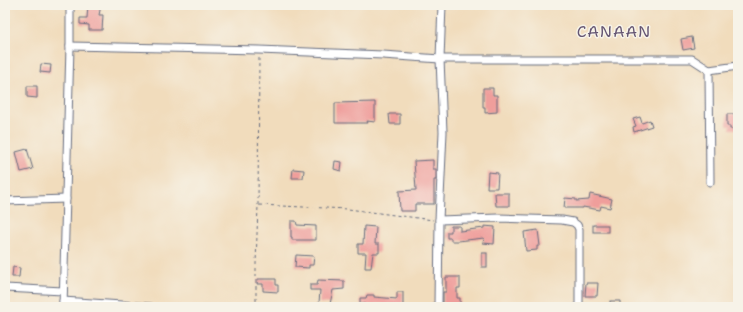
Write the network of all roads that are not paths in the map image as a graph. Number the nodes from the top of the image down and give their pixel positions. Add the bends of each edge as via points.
1 (70, 5) edge
2 (442, 5) edge
3 (70, 46) junction
4 (440, 58) junction
5 (738, 66) edge
6 (709, 70) junction
7 (710, 182) dead end
8 (66, 199) junction
9 (5, 200) edge
10 (439, 220) junction
11 (5, 288) edge
12 (63, 292) junction
13 (63, 304) edge
14 (151, 307) edge
15 (438, 307) edge
16 (578, 307) edge

1 - 3 street
2 - 4 street
3 - 4 street via 259,50
3 - 8 street
4 - 6 street via 692,59
4 - 10 street via 443,132
5 - 6 street
6 - 7 street
8 - 9 street
8 - 12 street
10 - 15 street
10 - 16 street via 498,218 573,222 579,228
11 - 12 street
12 - 13 street
13 - 14 street

